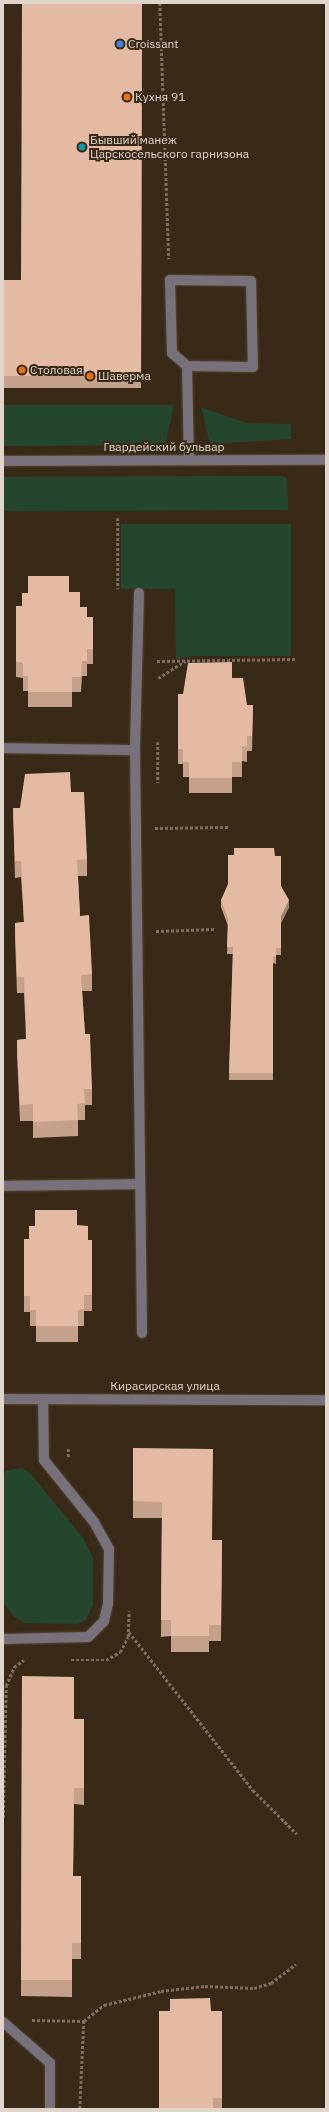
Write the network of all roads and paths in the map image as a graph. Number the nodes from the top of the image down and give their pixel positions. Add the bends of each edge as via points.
1 (160, 3) edge
2 (170, 280) junction
3 (187, 366) junction
4 (189, 460) junction
5 (326, 460) edge
6 (3, 461) edge
7 (118, 518) dead end
8 (139, 593) dead end
9 (118, 594) dead end
10 (295, 659) dead end
11 (185, 661) junction
12 (138, 662) junction
13 (157, 687) dead end
14 (158, 734) dead end
15 (3, 748) edge
16 (135, 750) junction
17 (158, 789) dead end
18 (158, 820) dead end
19 (228, 827) dead end
20 (137, 828) junction
21 (158, 828) junction
22 (214, 929) dead end
23 (138, 931) junction
24 (139, 1184) junction
25 (3, 1186) edge
26 (142, 1333) dead end
27 (3, 1399) edge
28 (43, 1399) junction
29 (326, 1400) edge
30 (128, 1631) dead end
31 (3, 1639) edge
32 (296, 1834) dead end
33 (296, 1964) dead end
34 (26, 2019) dead end
35 (84, 2021) junction
36 (3, 2022) edge
37 (50, 2109) edge
38 (80, 2109) edge

1 - 2 path
2 - 3 street via 172,353
2 - 3 street via 251,280 253,367
3 - 4 street
4 - 5 street, Гвардейский бульвар
4 - 6 street, Гвардейский бульвар
7 - 9 path
8 - 12 street
10 - 11 path
11 - 12 path
11 - 13 path via 162,673 157,679
12 - 16 street
14 - 17 path
15 - 16 street
16 - 20 street
18 - 21 path
19 - 21 path
20 - 21 path
20 - 23 street
22 - 23 path
23 - 24 street
24 - 25 street
24 - 26 street
27 - 28 street, Кирасирская улица
28 - 29 street, Кирасирская улица
28 - 31 street via 44,1460 94,1522 109,1549 108,1602 104,1621 88,1636
30 - 32 path via 253,1790
33 - 35 path via 266,1985 161,1991 104,2005
34 - 35 path
35 - 38 path
36 - 37 street via 50,2063

